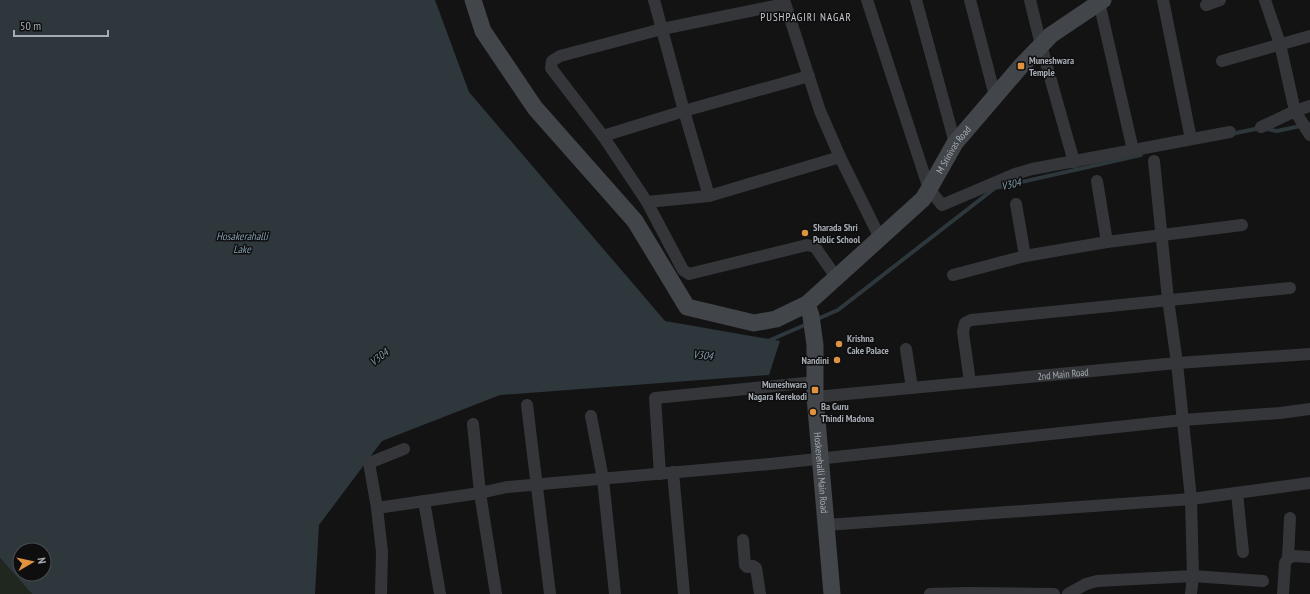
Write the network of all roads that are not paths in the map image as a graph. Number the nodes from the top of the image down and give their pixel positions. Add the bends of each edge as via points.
1 (473, 0) edge
2 (654, 0) edge
3 (867, 0) edge
4 (916, 0) edge
5 (970, 0) edge
6 (1030, 0) edge
7 (1163, 0) edge
8 (1220, 0) edge
9 (1265, 0) edge
10 (784, 2) edge
11 (1093, 3) edge
12 (1206, 5) dead end
13 (662, 29) junction
14 (1310, 36) edge
15 (1280, 44) junction
16 (1041, 45) junction
17 (1222, 61) dead end
18 (809, 76) junction
19 (995, 96) junction
20 (1310, 106) edge
21 (684, 111) junction
22 (1295, 111) junction
23 (1261, 127) dead end
24 (1230, 132) dead end
25 (603, 136) junction
26 (1310, 136) edge
27 (1191, 139) junction
28 (955, 143) junction
29 (1134, 150) junction
30 (840, 157) junction
31 (1154, 161) dead end
32 (1074, 162) junction
33 (1097, 181) dead end
34 (929, 189) junction
35 (709, 196) junction
36 (647, 202) junction
37 (1016, 204) dead end
38 (1242, 225) dead end
39 (1161, 236) junction
40 (880, 238) junction
41 (1107, 242) junction
42 (1025, 256) junction
43 (953, 275) dead end
44 (836, 278) junction
45 (1290, 288) dead end
46 (1168, 299) junction
47 (809, 310) junction
48 (906, 349) dead end
49 (1310, 354) edge
50 (1177, 363) junction
51 (970, 382) junction
52 (912, 388) junction
53 (815, 389) junction
54 (527, 405) dead end
55 (1310, 409) edge
56 (591, 416) dead end
57 (1183, 420) junction
58 (473, 424) dead end
59 (404, 449) dead end
60 (821, 458) junction
61 (673, 472) junction
62 (660, 474) junction
63 (603, 479) junction
64 (1310, 483) edge
65 (537, 484) junction
66 (480, 493) junction
67 (1237, 493) junction
68 (1190, 499) junction
69 (424, 501) junction
70 (377, 508) junction
71 (1290, 518) dead end
72 (826, 525) junction
73 (743, 540) dead end
74 (1243, 552) dead end
75 (1310, 557) edge
76 (1288, 558) junction
77 (1193, 576) junction
78 (1262, 581) dead end
79 (381, 594) edge
80 (440, 594) edge
81 (496, 594) edge
82 (550, 594) edge
83 (615, 594) edge
84 (684, 594) edge
85 (760, 594) edge
86 (832, 594) edge
87 (930, 594) edge
88 (1054, 594) edge
89 (1068, 594) edge
90 (1191, 594) edge
91 (1283, 594) edge

1 - 47 street, M Srinivas Road via 483,31 535,108 635,221 687,307 754,323
2 - 13 street
3 - 34 street
4 - 28 street
5 - 19 street
6 - 16 street
7 - 27 street
8 - 12 street
9 - 15 street
10 - 13 street
10 - 18 street
11 - 16 street, M Srinivas Road
11 - 29 street
13 - 21 street
13 - 25 street via 560,56 552,61 551,68
14 - 15 street
15 - 17 street
15 - 22 street
16 - 19 street, M Srinivas Road
16 - 32 street
18 - 21 street
18 - 30 street via 820,111
19 - 28 street, M Srinivas Road
20 - 22 street
21 - 25 street
21 - 35 street
22 - 23 street
22 - 26 street
24 - 27 street
25 - 36 street
27 - 29 street
28 - 34 street, M Srinivas Road
29 - 32 street
30 - 35 street
30 - 40 street
31 - 39 street
32 - 34 street via 1015,174 942,205
33 - 41 street
34 - 40 street, M Srinivas Road via 923,199
35 - 36 street
36 - 44 street via 683,270 688,274 806,245 815,248
37 - 42 street
38 - 39 street
39 - 41 street
39 - 46 street
40 - 44 street, M Srinivas Road
41 - 42 street
42 - 43 street
44 - 47 street, M Srinivas Road
45 - 46 street
46 - 50 street
46 - 51 street via 970,320 965,323 963,332
47 - 53 street, Hoskerehalli Main Road via 815,345
48 - 52 street
49 - 50 street, 2nd Main Road
50 - 51 street, 2nd Main Road
50 - 57 street
51 - 52 street, 2nd Main Road
52 - 53 street, 2nd Main Road
53 - 60 street, Hoskerehalli Main Road
53 - 62 street, 2nd Main Road via 655,398
54 - 65 street
55 - 57 street
56 - 63 street
57 - 60 street
57 - 68 street
58 - 66 street
59 - 70 street via 369,463
60 - 61 street
60 - 72 street, Hoskerehalli Main Road
61 - 62 street
61 - 84 street
62 - 63 street
63 - 65 street
63 - 83 street
64 - 67 street
65 - 66 street
65 - 82 street
66 - 69 street
66 - 81 street
67 - 68 street
67 - 74 street
68 - 72 street
68 - 77 street
69 - 70 street
69 - 80 street
70 - 79 street via 382,552
71 - 76 street
72 - 86 street, Hoskerehalli Main Road
73 - 85 street via 745,565 756,568
75 - 76 street
76 - 91 street via 1285,563
77 - 78 street
77 - 89 street via 1097,581
77 - 90 street
87 - 88 street

